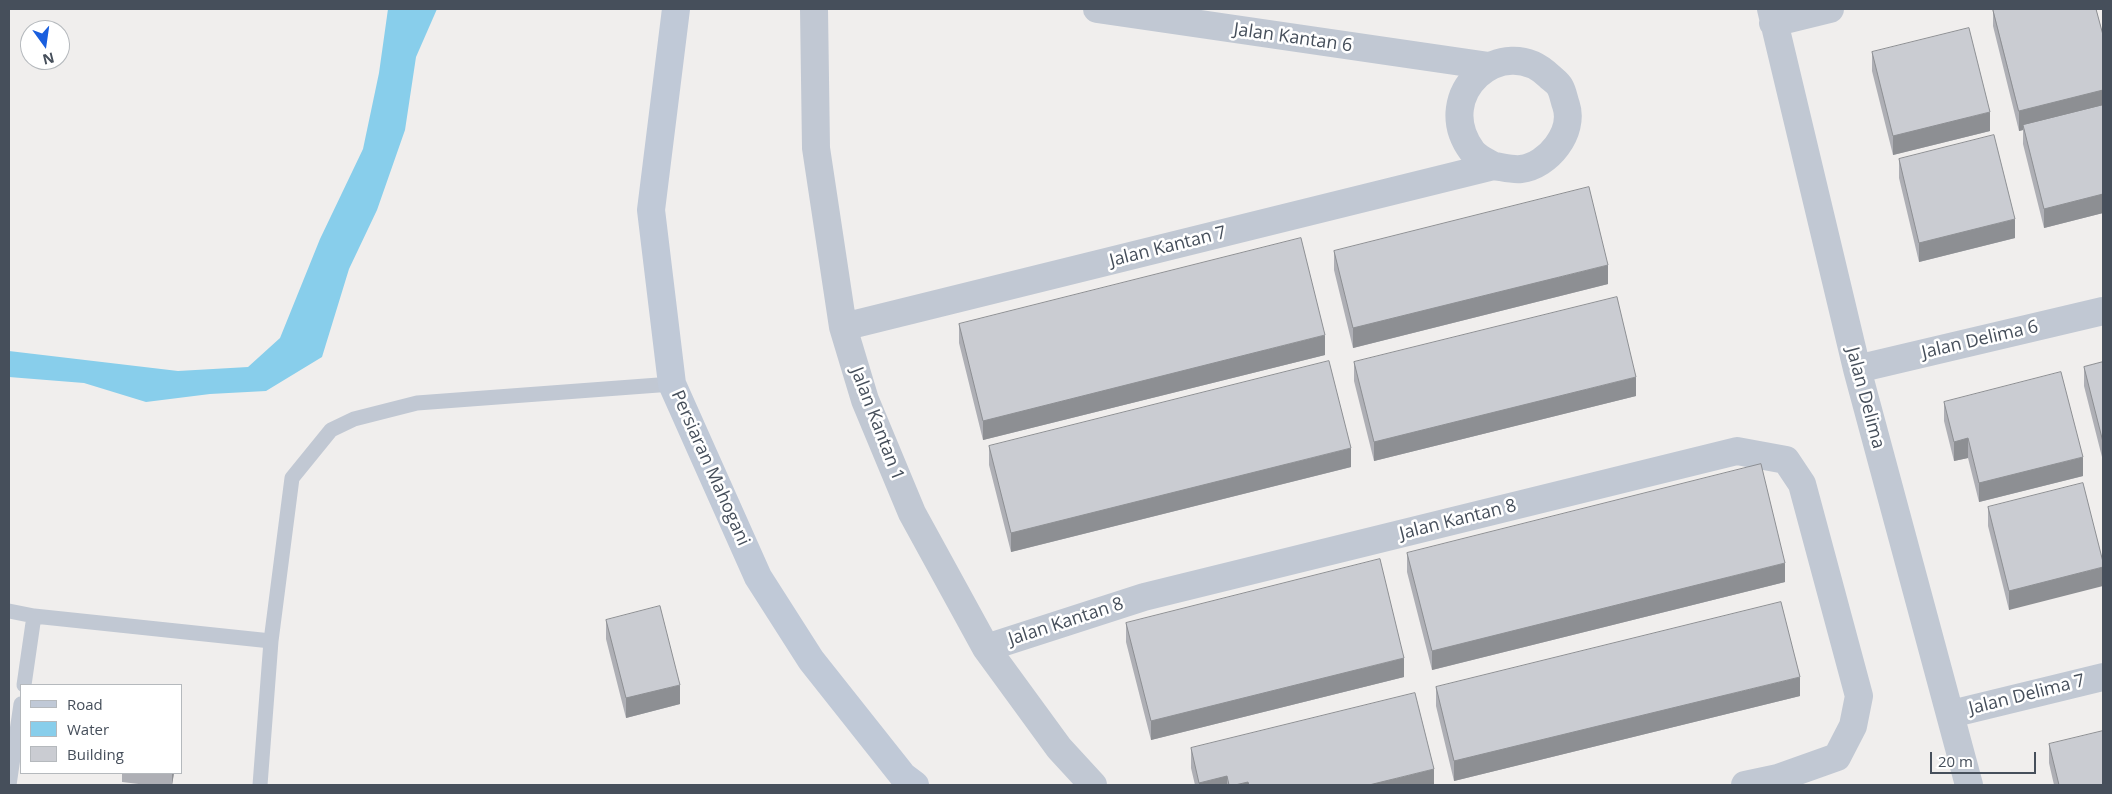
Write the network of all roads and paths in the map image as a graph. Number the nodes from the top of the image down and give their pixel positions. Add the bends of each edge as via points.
1 (676, 9) edge
2 (814, 9) edge
3 (1097, 9) edge
4 (1830, 9) edge
5 (1772, 16) edge
6 (1489, 66) junction
7 (1494, 166) junction
8 (2103, 311) edge
9 (843, 328) junction
10 (1857, 369) junction
11 (672, 384) junction
12 (9, 611) edge
13 (34, 616) junction
14 (271, 641) junction
15 (986, 648) junction
16 (2103, 677) edge
17 (24, 684) edge
18 (20, 707) edge
19 (1951, 714) junction
20 (13, 731) edge
21 (9, 785) edge
22 (260, 785) edge
23 (915, 785) edge
24 (1093, 785) edge
25 (1745, 785) edge
26 (1969, 785) edge

1 - 11 main road, Persiaran Mahogani via 651,210
2 - 9 street, Jalan Kantan 1 via 816,148
3 - 6 street, Jalan Kantan 6
4 - 5 street
5 - 10 street, Jalan Delima
6 - 7 street via 1469,82 1459,105 1460,130 1473,153
6 - 7 street via 1515,61 1541,68 1560,87 1568,112 1562,138 1546,159 1521,169
7 - 9 street, Jalan Kantan 7
8 - 10 street, Jalan Delima 6
9 - 15 street, Jalan Kantan 1 via 865,400 912,513
10 - 19 street, Jalan Delima
11 - 14 lane via 417,403 354,419 331,430 292,478
11 - 23 main road, Persiaran Mahogani via 758,577 810,660 903,776
12 - 13 lane
13 - 14 lane
13 - 17 lane
14 - 22 lane
15 - 24 street, Jalan Kantan 1 via 1059,748
15 - 25 street, Jalan Kantan 8 via 1144,597 1737,451 1786,460 1802,484 1859,696 1854,726 1837,757 1778,778
16 - 19 street, Jalan Delima 7
18 - 20 lane
19 - 26 street, Jalan Delima
20 - 21 lane

